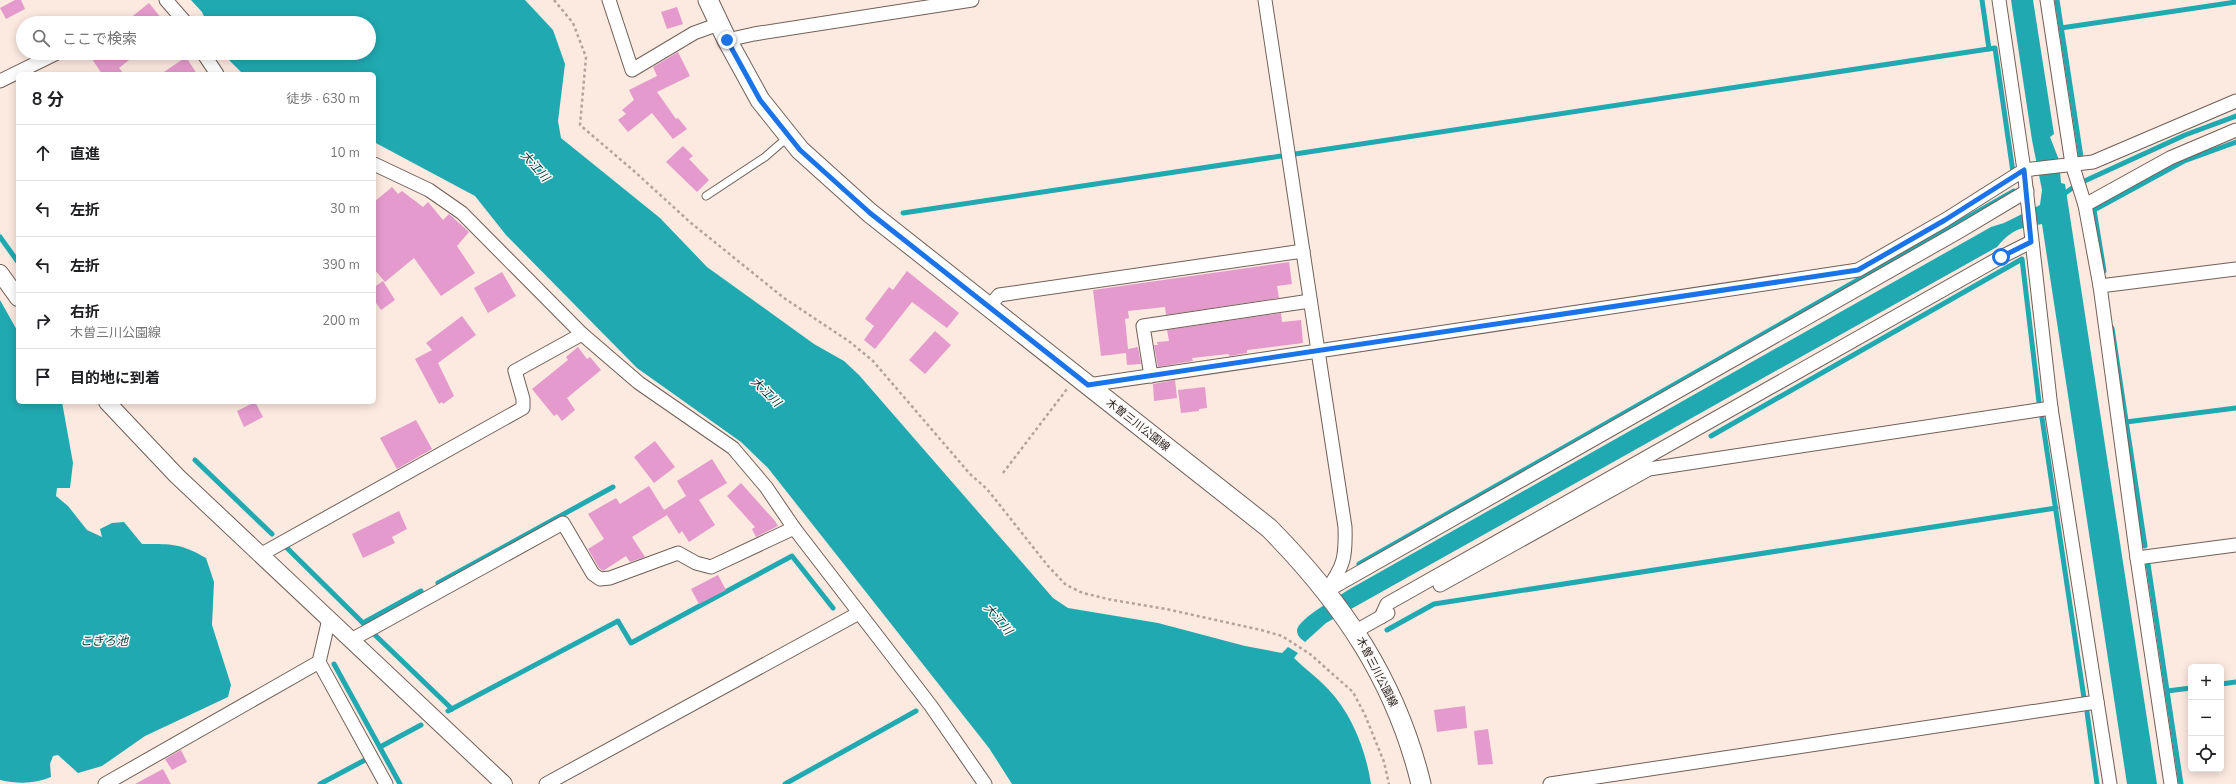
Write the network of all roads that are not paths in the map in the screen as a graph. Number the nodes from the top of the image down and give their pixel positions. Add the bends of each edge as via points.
1 (166, 0) edge
2 (609, 0) edge
3 (708, 0) edge
4 (972, 0) edge
5 (1265, 0) edge
6 (1998, 0) edge
7 (2047, 0) edge
8 (180, 16) edge
9 (723, 32) junction
10 (43, 60) edge
11 (208, 60) edge
12 (18, 72) edge
13 (217, 72) edge
14 (16, 73) edge
15 (0, 81) edge
16 (2236, 101) edge
17 (2236, 130) edge
18 (789, 136) junction
19 (376, 165) edge
20 (2071, 168) junction
21 (2029, 170) junction
22 (2027, 193) junction
23 (706, 196) dead end
24 (2083, 200) junction
25 (2031, 237) junction
26 (1303, 251) junction
27 (2236, 269) edge
28 (0, 273) edge
29 (2100, 286) junction
30 (16, 295) edge
31 (1310, 301) junction
32 (989, 307) junction
33 (582, 334) junction
34 (1318, 351) junction
35 (1151, 376) junction
36 (1082, 381) junction
37 (110, 404) edge
38 (2051, 408) junction
39 (794, 528) junction
40 (2236, 545) edge
41 (260, 555) junction
42 (2137, 558) junction
43 (1328, 594) junction
44 (859, 613) junction
45 (1381, 617) junction
46 (329, 619) junction
47 (1351, 625) junction
48 (351, 640) junction
49 (319, 662) junction
50 (2097, 702) junction
51 (105, 784) edge
52 (386, 784) edge
53 (504, 784) edge
54 (546, 784) edge
55 (985, 784) edge
56 (1421, 784) edge
57 (1550, 784) edge
58 (2110, 784) edge
59 (2171, 784) edge

1 - 8 street
2 - 9 street via 632,70 694,33
3 - 9 main road, 木曽三川公園線
4 - 9 street via 754,34
5 - 26 street
6 - 21 street
7 - 20 street
9 - 18 main road, 木曽三川公園線 via 760,100
10 - 12 street
11 - 13 street
14 - 15 street
16 - 20 street via 2093,162
17 - 24 street
18 - 23 lane via 765,157
18 - 32 main road, 木曽三川公園線 via 800,150 870,213
19 - 33 street via 429,190 462,213
20 - 21 street
20 - 24 street
21 - 22 street
21 - 34 street via 1858,270
22 - 25 street
22 - 43 street
24 - 29 street
25 - 38 street
25 - 45 street via 1387,604
26 - 31 street
26 - 32 street via 999,295
27 - 29 street
28 - 30 street
29 - 42 street
31 - 34 street
31 - 35 street via 1143,326
32 - 36 main road, 木曽三川公園線
33 - 39 street via 639,383 733,448 766,487
33 - 41 street via 515,372 523,399 522,408
34 - 35 street
34 - 43 street via 1346,548 1342,569
35 - 36 street
36 - 43 main road, 木曽三川公園線 via 1269,528 1300,559
37 - 41 street via 177,476
38 - 45 street via 1649,468
38 - 50 street
39 - 44 street
39 - 48 street via 711,567 696,563 678,553 610,578 600,578 593,574 563,523
40 - 42 street
41 - 46 street
42 - 59 street
43 - 47 main road, 木曽三川公園線
44 - 54 street
44 - 55 street via 931,706
45 - 47 street
46 - 48 street
46 - 49 street
47 - 56 main road, 木曽三川公園線 via 1375,663 1397,712 1414,756
48 - 53 street
49 - 51 street
49 - 52 street
50 - 57 street
50 - 58 street

